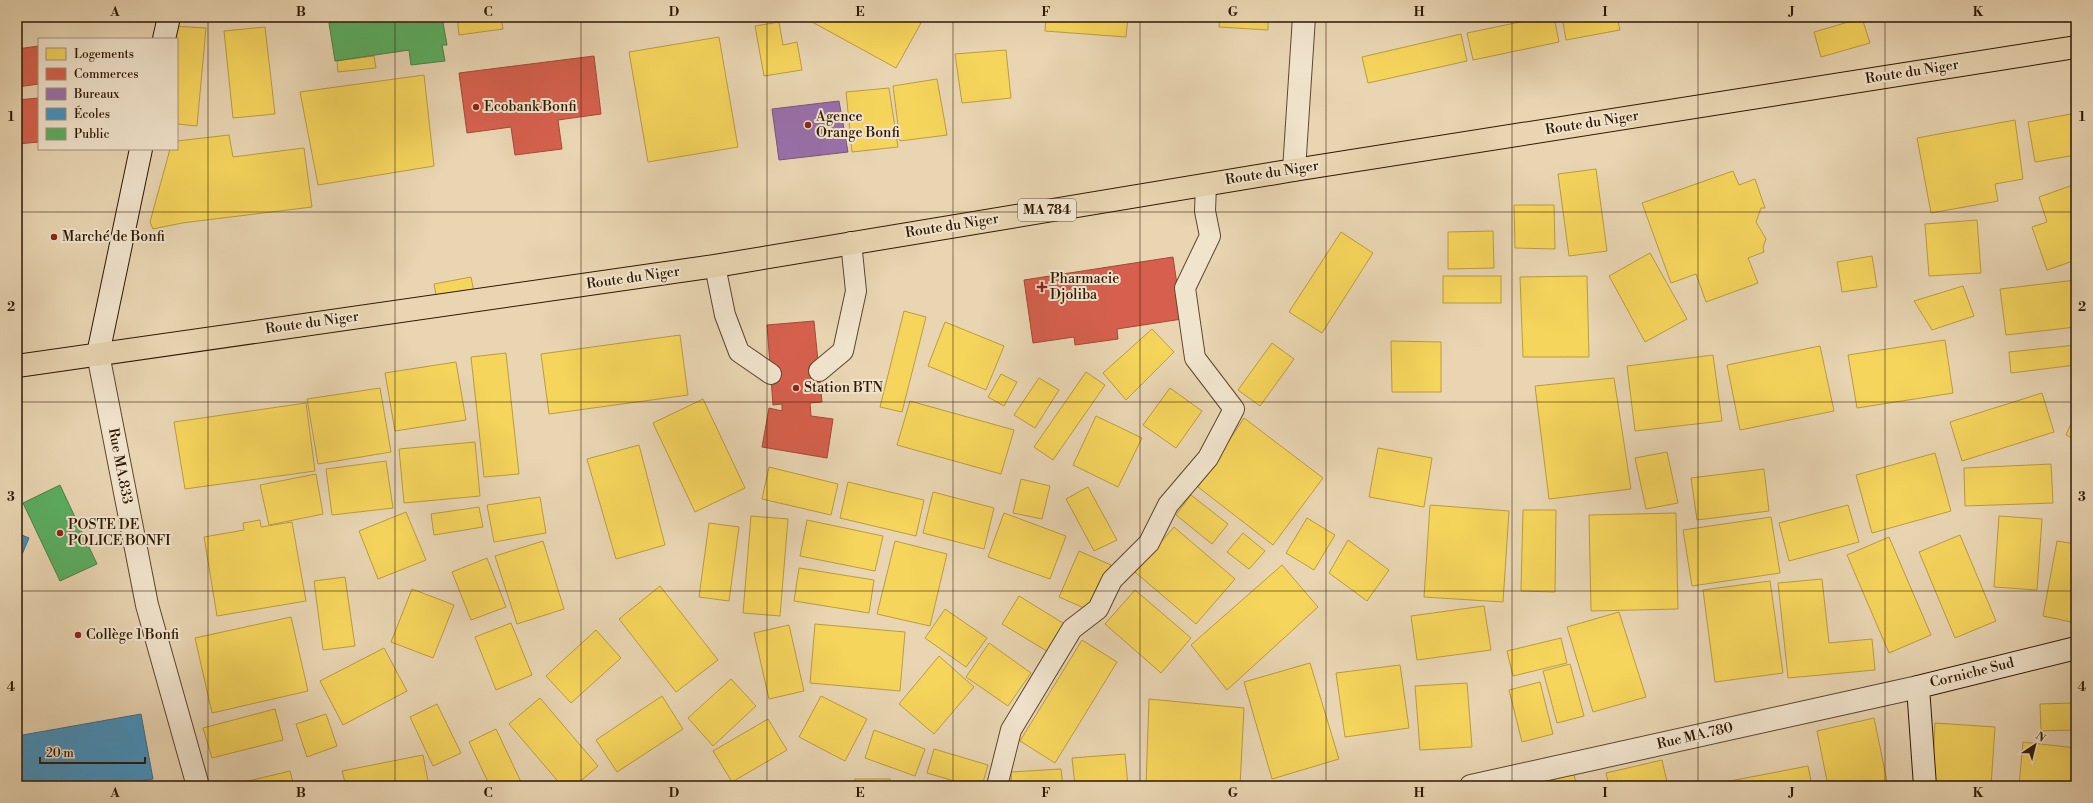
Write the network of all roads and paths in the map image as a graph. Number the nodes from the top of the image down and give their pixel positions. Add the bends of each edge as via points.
1 (169, 17) edge
2 (1304, 17) edge
3 (164, 38) edge
4 (2076, 47) edge
5 (141, 150) edge
6 (1294, 170) junction
7 (1206, 184) junction
8 (851, 242) junction
9 (715, 266) junction
10 (98, 354) junction
11 (17, 366) edge
12 (819, 371) dead end
13 (771, 374) dead end
14 (2075, 652) edge
15 (1918, 686) junction
16 (198, 786) edge
17 (997, 786) edge
18 (1471, 786) edge
19 (1924, 786) edge

1 - 3 street
2 - 6 street
4 - 6 main road, Route du Niger / MA 784
5 - 10 street
6 - 7 main road, Route du Niger / MA 784
7 - 8 main road, Route du Niger / MA 784
7 - 17 lane via 1205,211 1210,236 1184,288 1195,358 1234,409 1208,458 1168,505 1149,543 1112,580 1098,609 1072,629 1011,730
8 - 9 main road, Route du Niger / MA 784
8 - 12 lane via 856,291 843,352
9 - 10 main road, Route du Niger / MA 784
9 - 13 lane via 725,315 739,352
10 - 11 main road, Route du Niger / MA 784
10 - 16 street, Rue MA.833 via 147,605
14 - 15 street, Corniche Sud
15 - 18 street, Rue MA.780
15 - 19 street, Corniche Sud

